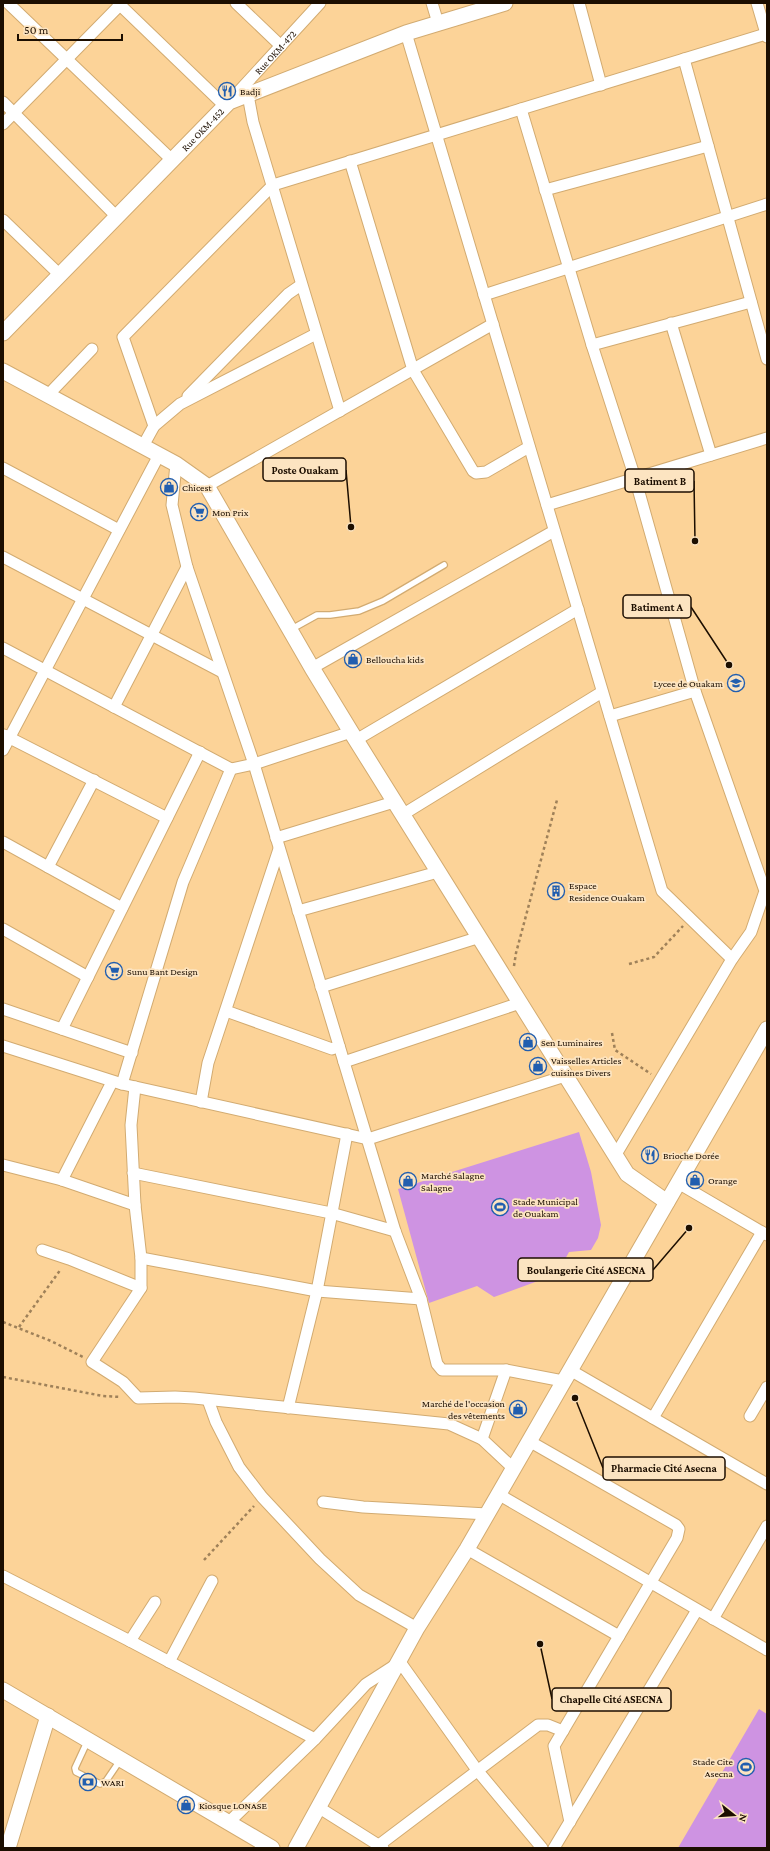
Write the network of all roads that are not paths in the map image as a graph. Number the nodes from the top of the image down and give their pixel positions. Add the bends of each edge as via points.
1 (8, 3) edge
2 (236, 3) edge
3 (320, 3) edge
4 (432, 3) edge
5 (505, 3) edge
6 (579, 3) edge
7 (757, 3) edge
8 (120, 4) edge
9 (438, 23) junction
10 (406, 33) junction
11 (767, 36) edge
12 (281, 46) junction
13 (67, 59) junction
14 (684, 59) junction
15 (601, 85) junction
16 (248, 96) junction
17 (3, 102) edge
18 (227, 104) junction
19 (521, 109) junction
20 (14, 113) junction
21 (3, 124) edge
22 (436, 135) junction
23 (708, 146) junction
24 (172, 160) junction
25 (350, 161) junction
26 (273, 185) junction
27 (545, 190) junction
28 (767, 204) edge
29 (117, 217) junction
30 (728, 217) junction
31 (3, 220) edge
32 (568, 268) junction
33 (60, 275) junction
34 (301, 285) junction
35 (484, 295) junction
36 (751, 302) junction
37 (671, 323) junction
38 (492, 324) junction
39 (5, 328) edge
40 (316, 334) junction
41 (592, 345) junction
42 (92, 349) dead end
43 (767, 359) edge
44 (412, 370) junction
45 (3, 371) edge
46 (48, 395) junction
47 (180, 404) junction
48 (340, 411) junction
49 (154, 426) junction
50 (767, 438) edge
51 (142, 446) junction
52 (529, 447) junction
53 (159, 455) junction
54 (711, 455) junction
55 (176, 464) junction
56 (3, 468) edge
57 (635, 478) junction
58 (207, 486) junction
59 (546, 505) junction
60 (119, 530) junction
61 (554, 531) junction
62 (3, 557) edge
63 (444, 565) dead end
64 (187, 567) junction
65 (83, 598) junction
66 (578, 610) junction
67 (290, 630) junction
68 (151, 635) junction
69 (3, 648) edge
70 (312, 668) junction
71 (45, 670) junction
72 (222, 672) junction
73 (695, 691) junction
74 (602, 692) junction
75 (114, 706) junction
76 (610, 716) junction
77 (6, 736) edge
78 (354, 736) junction
79 (3, 750) edge
80 (200, 752) junction
81 (254, 764) junction
82 (232, 769) junction
83 (94, 780) junction
84 (398, 808) junction
85 (167, 818) junction
86 (3, 842) edge
87 (278, 843) junction
88 (48, 867) junction
89 (438, 872) junction
90 (766, 890) edge
91 (122, 908) junction
92 (298, 911) junction
93 (3, 929) edge
94 (480, 937) junction
95 (732, 958) junction
96 (88, 977) junction
97 (321, 987) junction
98 (520, 1003) junction
99 (3, 1009) edge
100 (226, 1011) junction
101 (62, 1029) junction
102 (767, 1029) edge
103 (3, 1046) edge
104 (339, 1046) junction
105 (132, 1053) junction
106 (344, 1062) junction
107 (565, 1076) junction
108 (117, 1083) junction
109 (135, 1087) junction
110 (201, 1102) junction
111 (347, 1134) junction
112 (368, 1139) junction
113 (615, 1156) junction
114 (5, 1167) edge
115 (133, 1173) junction
116 (62, 1180) junction
117 (678, 1183) junction
118 (667, 1202) junction
119 (135, 1205) junction
120 (331, 1213) junction
121 (395, 1231) junction
122 (764, 1234) edge
123 (42, 1250) dead end
124 (141, 1258) junction
125 (140, 1288) junction
126 (317, 1291) junction
127 (421, 1299) junction
128 (506, 1370) junction
129 (567, 1376) junction
130 (767, 1387) edge
131 (208, 1400) junction
132 (288, 1408) junction
133 (750, 1416) dead end
134 (653, 1418) junction
135 (482, 1439) junction
136 (529, 1441) junction
137 (514, 1468) junction
138 (767, 1484) edge
139 (498, 1494) junction
140 (323, 1502) dead end
141 (487, 1514) junction
142 (767, 1526) edge
143 (467, 1549) junction
144 (3, 1576) edge
145 (212, 1581) dead end
146 (650, 1582) junction
147 (156, 1602) dead end
148 (697, 1610) junction
149 (713, 1619) junction
150 (417, 1628) junction
151 (618, 1636) junction
152 (130, 1641) junction
153 (767, 1650) edge
154 (169, 1662) junction
155 (400, 1662) junction
156 (3, 1690) edge
157 (48, 1716) junction
158 (563, 1731) junction
159 (315, 1739) junction
160 (88, 1740) junction
161 (121, 1759) junction
162 (478, 1770) junction
163 (318, 1807) junction
164 (570, 1822) junction
165 (228, 1823) junction
166 (255, 1844) edge
167 (381, 1846) edge
168 (8, 1848) edge
169 (272, 1848) edge
170 (296, 1848) edge
171 (542, 1848) edge
172 (554, 1848) edge

1 - 13 street
2 - 12 street
3 - 12 street, Rue OKM-472
4 - 9 street
5 - 9 street, Rue OKM-452
6 - 15 street
7 - 11 street
8 - 13 street
8 - 18 street
9 - 10 street, Rue OKM-452
10 - 16 street, Rue OKM-452
10 - 22 street
11 - 14 street
12 - 18 street, Rue OKM-472
13 - 20 street
13 - 24 street
14 - 15 street
14 - 23 street
15 - 19 street
16 - 18 street, Rue OKM-452
16 - 26 street via 253,122
17 - 20 street
18 - 24 street, Rue OKM-452
19 - 22 street
19 - 27 street
20 - 21 street
20 - 29 street
22 - 25 street
22 - 35 street
23 - 27 street
23 - 30 street
24 - 29 street, Rue OKM-452
25 - 26 street
25 - 44 street
26 - 34 street
26 - 49 street via 123,337
27 - 32 street
28 - 30 street
29 - 33 street, Rue OKM-452
30 - 32 street
30 - 36 street
31 - 33 street
32 - 35 street
32 - 41 street
33 - 39 street, Rue OKM-452
34 - 40 street
34 - 47 street via 288,294
35 - 38 street
36 - 37 street
36 - 43 street
37 - 41 street
37 - 54 street
38 - 44 street
38 - 52 street
40 - 47 street
40 - 48 street
41 - 57 street
42 - 46 street
44 - 48 street
44 - 52 street via 476,473 486,472
45 - 46 street
46 - 51 street
47 - 49 street
48 - 58 street
49 - 51 street
50 - 54 street
51 - 53 street
52 - 59 street
53 - 55 street
53 - 60 street
54 - 57 street
55 - 58 street
55 - 64 street via 172,505
56 - 60 street
57 - 59 street
57 - 73 street
58 - 67 street
59 - 61 street
60 - 65 street
61 - 66 street
61 - 70 street
62 - 65 street
63 - 67 lane via 383,601 359,611 317,615
64 - 68 street
64 - 72 street
65 - 68 street
65 - 71 street
66 - 74 street
66 - 78 street
67 - 70 street
68 - 72 street
68 - 75 street
69 - 71 street
70 - 78 street
71 - 75 street
71 - 77 street
72 - 81 street
73 - 76 street
73 - 90 street
74 - 76 street
74 - 84 street
75 - 80 street
76 - 95 street via 662,892
77 - 79 street
77 - 83 street
78 - 81 street
78 - 84 street
80 - 82 street
80 - 85 street
81 - 82 street
81 - 87 street
82 - 105 street via 183,882
83 - 85 street
83 - 88 street
84 - 87 street
84 - 89 street
85 - 91 street
86 - 88 street
87 - 92 street
87 - 100 street
88 - 91 street
89 - 92 street
89 - 94 street
90 - 95 street via 751,932
91 - 96 street
92 - 97 street
93 - 96 street
94 - 97 street
94 - 98 street
95 - 113 street
96 - 101 street
97 - 104 street
98 - 106 street
98 - 107 street
99 - 101 street
100 - 104 street via 332,1049
100 - 110 street via 208,1063
101 - 105 street
102 - 117 street
103 - 108 street
104 - 106 street
105 - 108 street
106 - 112 street
107 - 112 street
107 - 113 street
108 - 109 street
108 - 116 street
109 - 110 street
109 - 115 street via 131,1125
110 - 111 street
111 - 112 street
111 - 120 street
112 - 121 street
113 - 118 street via 627,1174
114 - 116 street
115 - 119 street
115 - 120 street
116 - 119 street
117 - 118 street
117 - 122 street
118 - 129 street
119 - 124 street
120 - 121 street
120 - 126 street
121 - 127 street
122 - 134 street
123 - 125 street
124 - 125 street
124 - 126 street
125 - 131 street via 92,1362 122,1382 138,1398 175,1397
126 - 127 street
126 - 132 street
127 - 128 street via 437,1364 442,1370
128 - 129 street
128 - 135 street
129 - 134 street
129 - 136 street
130 - 133 street
131 - 132 street
131 - 150 street via 239,1467 262,1497 320,1559 359,1595
132 - 135 street via 449,1424
134 - 138 street
135 - 137 street
136 - 137 street
136 - 146 street via 676,1525 679,1529 676,1538
137 - 139 street
139 - 141 street
139 - 146 street
140 - 141 street via 363,1507
141 - 143 street
142 - 149 street
143 - 150 street
143 - 151 street
144 - 152 street
145 - 154 street
146 - 148 street
146 - 151 street
147 - 152 street
148 - 149 street
148 - 164 street
149 - 153 street
150 - 155 street
151 - 158 street
152 - 154 street
154 - 159 street
155 - 159 street via 366,1684
155 - 162 street
155 - 163 street
156 - 157 street
157 - 160 street
157 - 168 street
158 - 162 street via 548,1725 538,1725
158 - 164 street via 554,1746
159 - 165 street
160 - 161 street
160 - 161 lane via 76,1772 100,1784 106,1781
161 - 165 street
162 - 167 street
162 - 171 street
163 - 167 street
163 - 170 street
164 - 172 street
165 - 166 street
166 - 169 street

